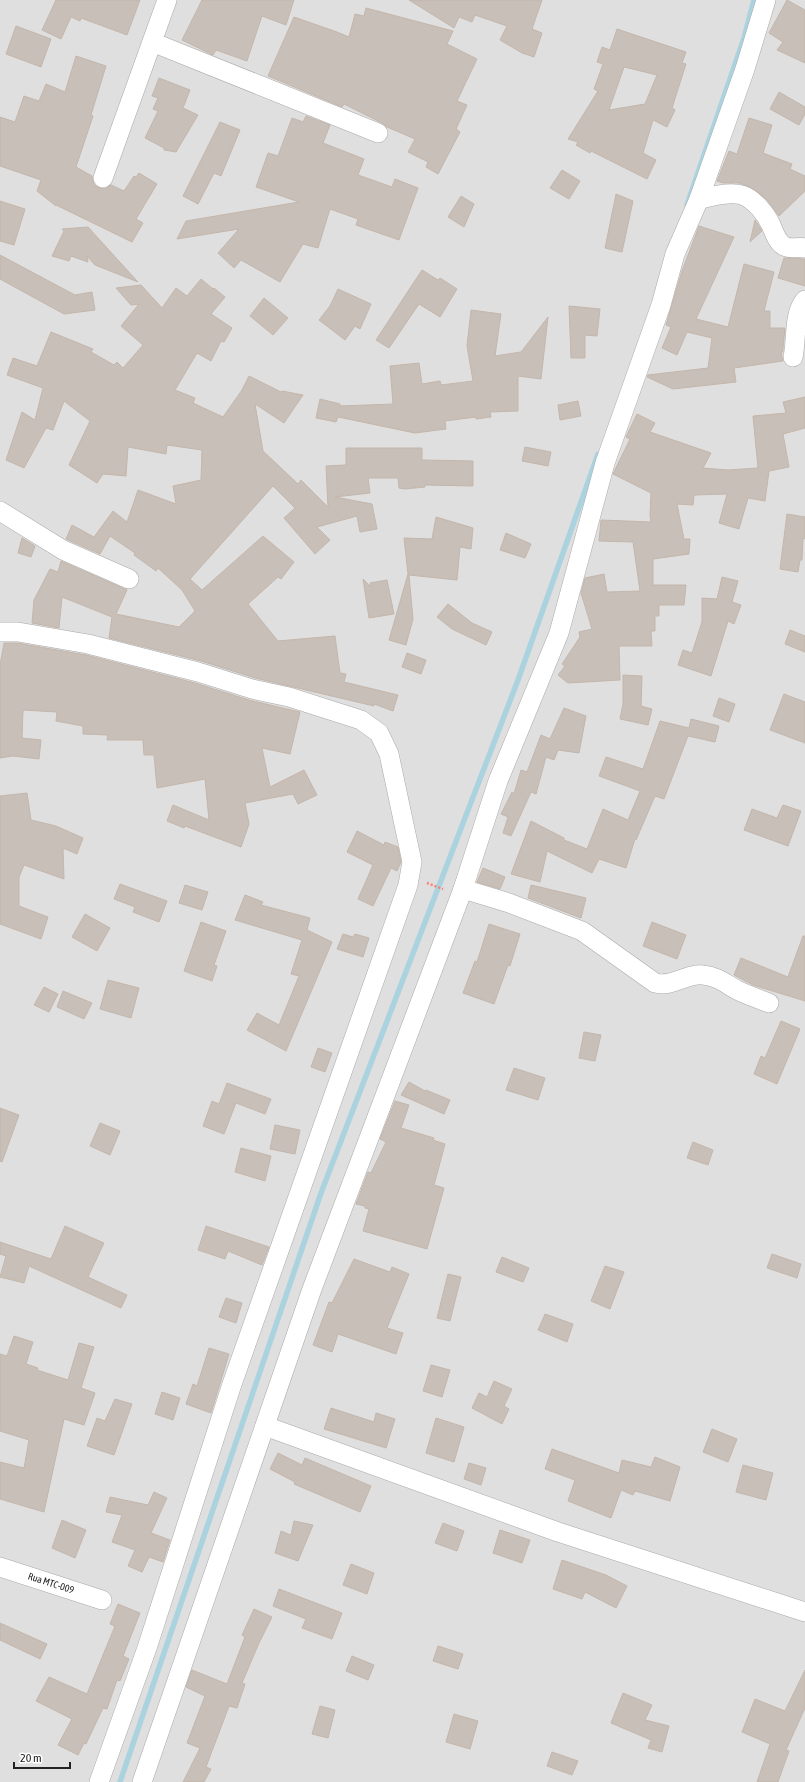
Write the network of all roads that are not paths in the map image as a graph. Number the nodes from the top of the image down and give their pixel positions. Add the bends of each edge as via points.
1 (167, 0) edge
2 (766, 0) edge
3 (152, 42) junction
4 (378, 133) dead end
5 (103, 178) dead end
6 (698, 199) junction
7 (805, 248) edge
8 (805, 300) edge
9 (793, 358) dead end
10 (0, 511) edge
11 (129, 579) dead end
12 (0, 632) edge
13 (456, 890) junction
14 (769, 1003) dead end
15 (266, 1426) junction
16 (0, 1566) edge
17 (102, 1600) dead end
18 (805, 1612) edge
19 (99, 1782) edge
20 (142, 1782) edge

1 - 3 street
2 - 6 street via 745,69
3 - 4 street
3 - 5 street
6 - 7 street via 741,194 762,210 783,246
6 - 13 street via 675,254 661,305 605,463 559,632
8 - 9 street via 800,305 798,314
10 - 11 street via 64,550
12 - 19 street via 18,632 95,646 198,672 252,689 296,698 361,720 379,733 389,754 412,862 408,885 231,1388 147,1648
13 - 14 street via 509,903 582,931 655,983 662,984 702,974
13 - 15 street
15 - 18 street via 558,1532
15 - 20 street
16 - 17 street, Rua MTC-009

